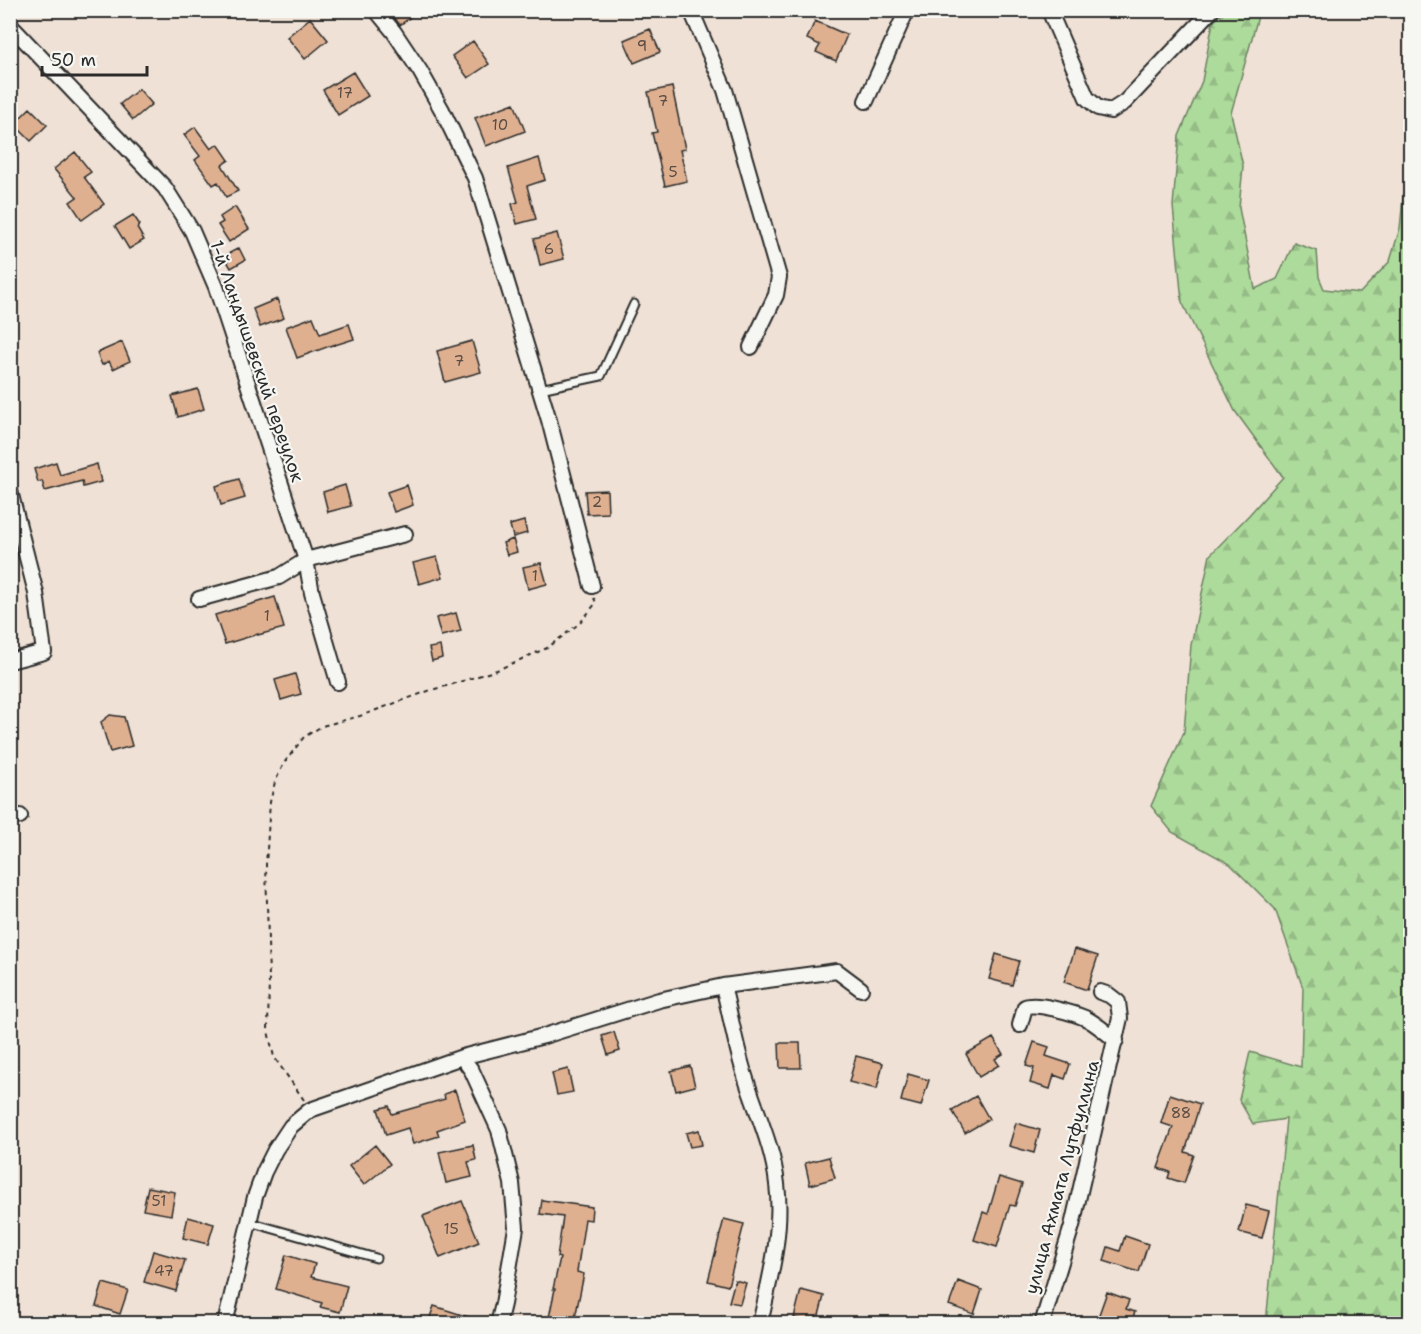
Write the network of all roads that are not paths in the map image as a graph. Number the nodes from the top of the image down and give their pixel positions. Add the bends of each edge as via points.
1 (376, 10) edge
2 (691, 10) edge
3 (907, 10) edge
4 (1049, 10) edge
5 (1212, 10) edge
6 (10, 25) edge
7 (866, 101) dead end
8 (634, 304) dead end
9 (751, 347) dead end
10 (540, 388) junction
11 (10, 491) edge
12 (405, 534) dead end
13 (306, 560) junction
14 (592, 586) road end
15 (199, 599) dead end
16 (10, 661) edge
17 (338, 682) dead end
18 (723, 986) junction
19 (861, 988) dead end
20 (1100, 992) dead end
21 (1020, 1025) dead end
22 (1116, 1040) junction
23 (462, 1057) junction
24 (249, 1222) junction
25 (376, 1258) dead end
26 (225, 1323) edge
27 (498, 1323) edge
28 (760, 1323) edge
29 (1042, 1323) edge

1 - 10 street via 420,71 475,178
2 - 9 street via 725,90 779,277 776,295
3 - 7 street
4 - 5 street via 1087,98 1098,108 1111,111 1125,102
6 - 13 street, 1-й Ландышевский переулок via 165,188 192,231 216,287
8 - 10 lane via 601,376
10 - 14 street
11 - 16 street via 36,593 44,652
12 - 13 street
13 - 15 street via 279,577
13 - 17 street, 1-й Ландышевский переулок
18 - 19 street via 837,971
18 - 23 street via 659,1000
18 - 28 street via 745,1077 771,1151 777,1185 775,1254
20 - 22 street, улица Ахмата Лутфуллина via 1118,1002
21 - 22 street via 1025,1007 1047,1007 1086,1018
22 - 29 street, улица Ахмата Лутфуллина via 1072,1226
23 - 24 street via 310,1110 291,1126 275,1150
23 - 27 street via 499,1130 512,1183 516,1228
24 - 25 lane
24 - 26 street

